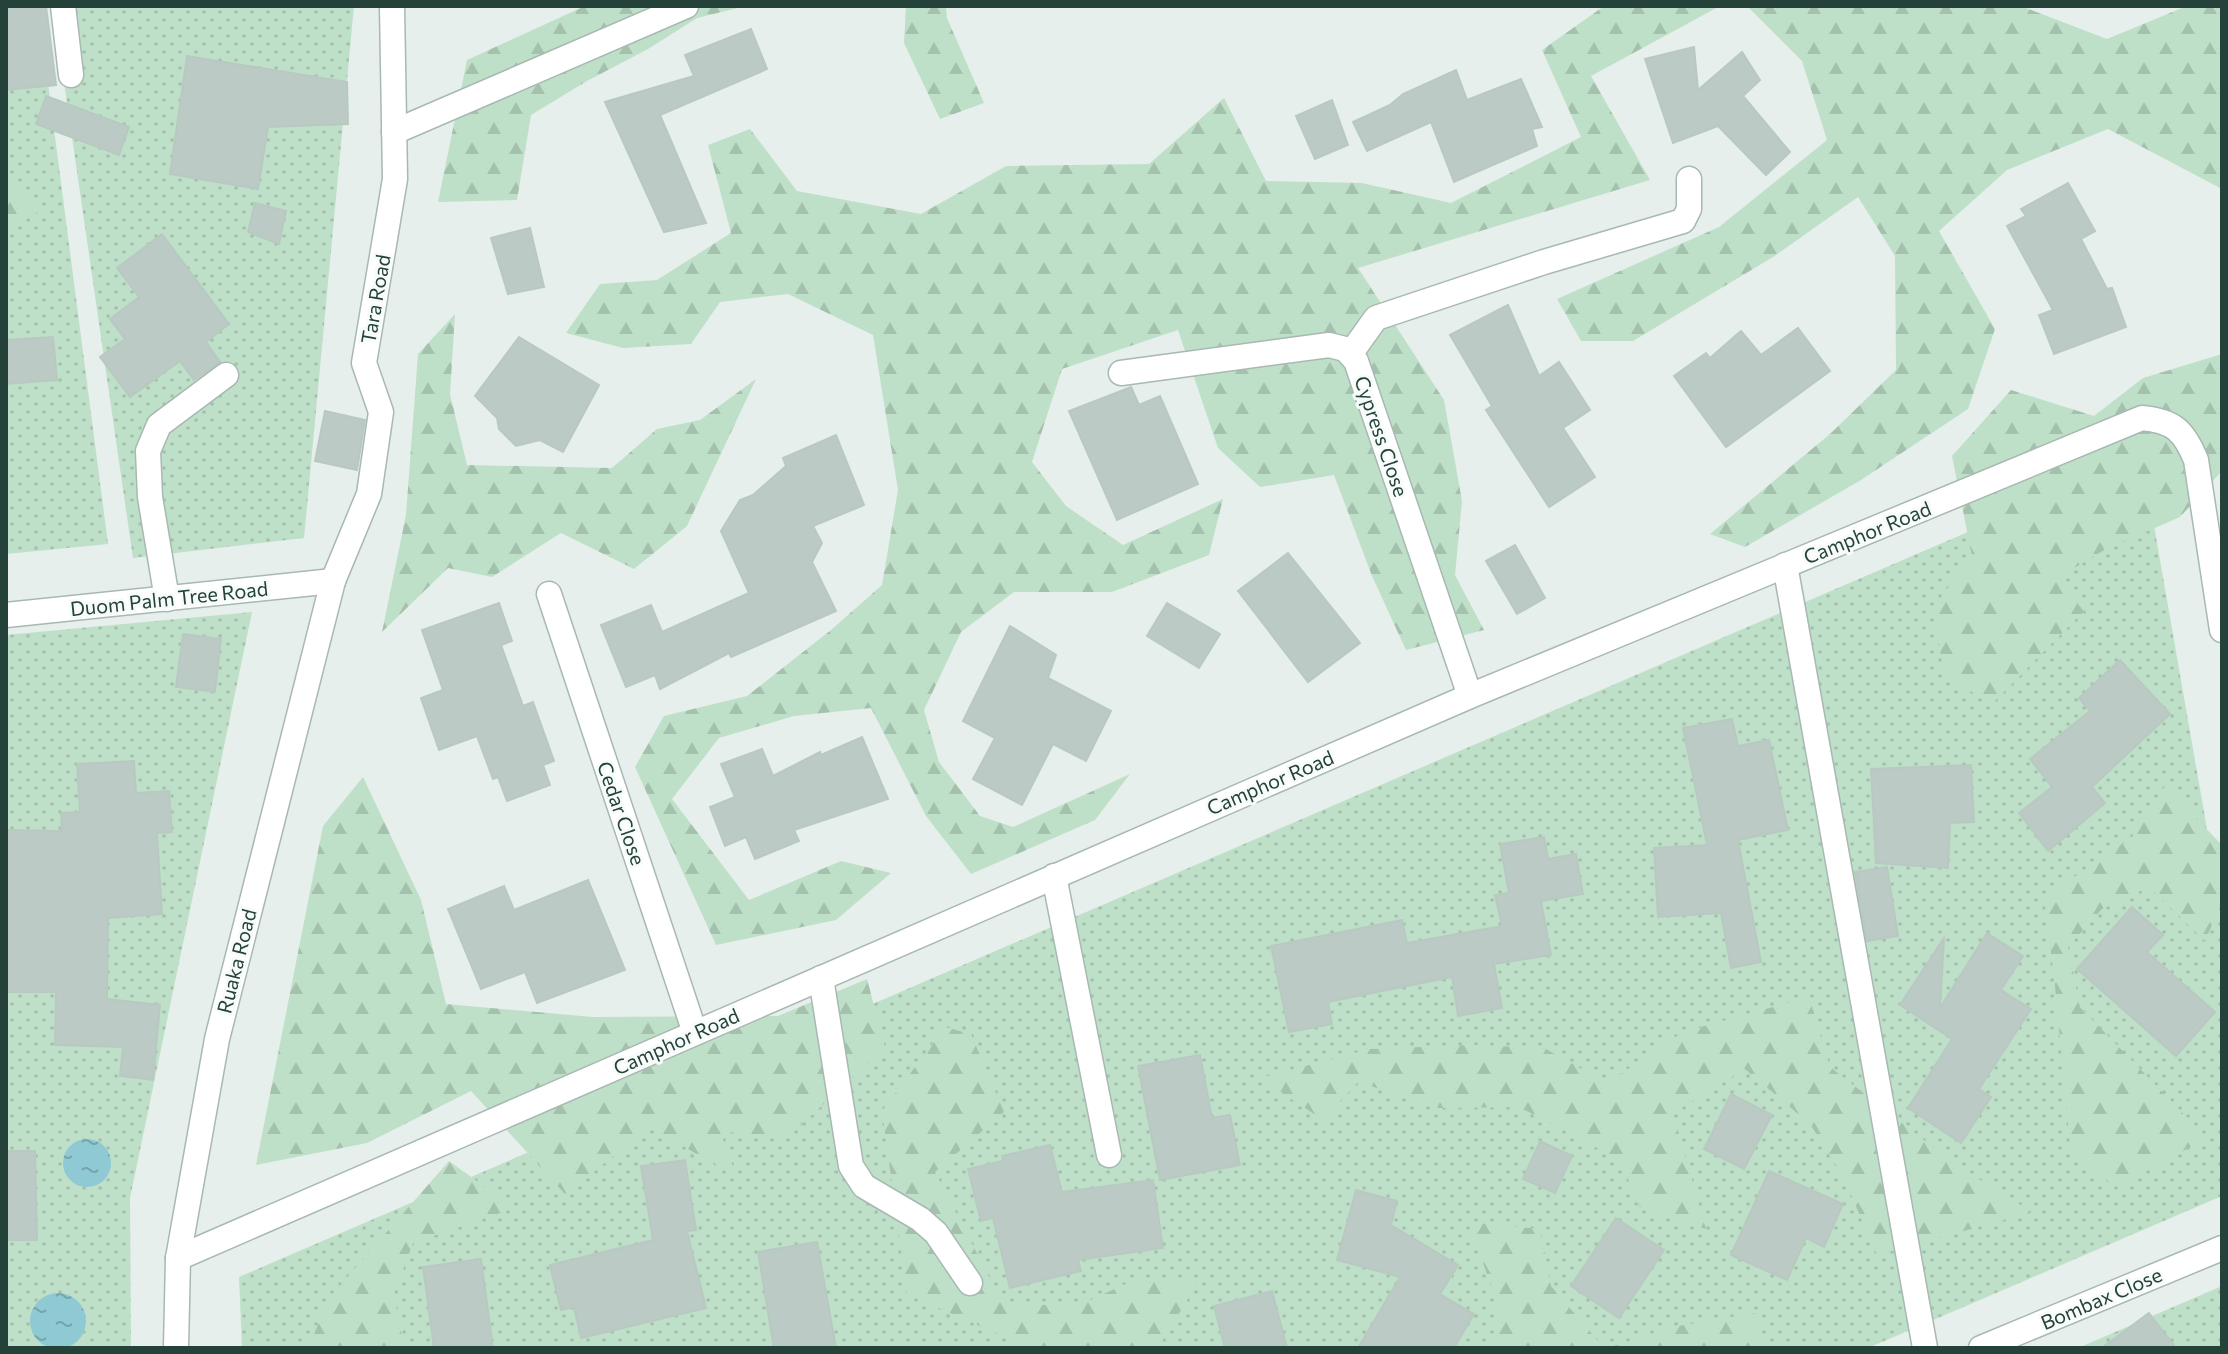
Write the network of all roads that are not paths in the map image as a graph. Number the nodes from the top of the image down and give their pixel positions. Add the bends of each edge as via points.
1 (63, 6) edge
2 (392, 6) edge
3 (686, 6) edge
4 (71, 75) dead end
5 (394, 132) junction
6 (1689, 179) dead end
7 (1351, 353) junction
8 (1121, 373) dead end
9 (226, 375) dead end
10 (2213, 506) edge
11 (1785, 565) junction
12 (333, 581) junction
13 (549, 594) dead end
14 (167, 599) junction
15 (6, 615) edge
16 (2222, 630) edge
17 (1470, 696) junction
18 (1054, 876) junction
19 (821, 978) junction
20 (695, 1033) junction
21 (1109, 1155) dead end
22 (2222, 1248) edge
23 (178, 1258) junction
24 (970, 1283) dead end
25 (176, 1348) edge
26 (1925, 1348) edge
27 (1981, 1348) edge

1 - 4 street
2 - 5 street, Tara Road
3 - 5 street
5 - 12 street, Tara Road via 395,179 364,363 381,412 369,494
6 - 7 street via 1689,209 1683,221 1376,318
7 - 8 street, Cypress Close via 1329,345
7 - 17 street, Cypress Close
9 - 14 street via 159,425 148,451
10 - 11 street, Camphor Road via 2188,440 2173,426 2142,418
10 - 16 street, Camphor Road
11 - 17 street, Camphor Road
11 - 26 street
12 - 14 street, Duom Palm Tree Road
12 - 23 street, Ruaka Road via 220,1024
13 - 20 street, Cedar Close
14 - 15 street, Duom Palm Tree Road
17 - 18 street, Camphor Road
18 - 19 street, Camphor Road
18 - 21 street
19 - 20 street, Camphor Road
19 - 24 street via 851,1166 864,1186 936,1233
20 - 23 street, Camphor Road
22 - 27 street, Bombax Close
23 - 25 street, Ruaka Road

